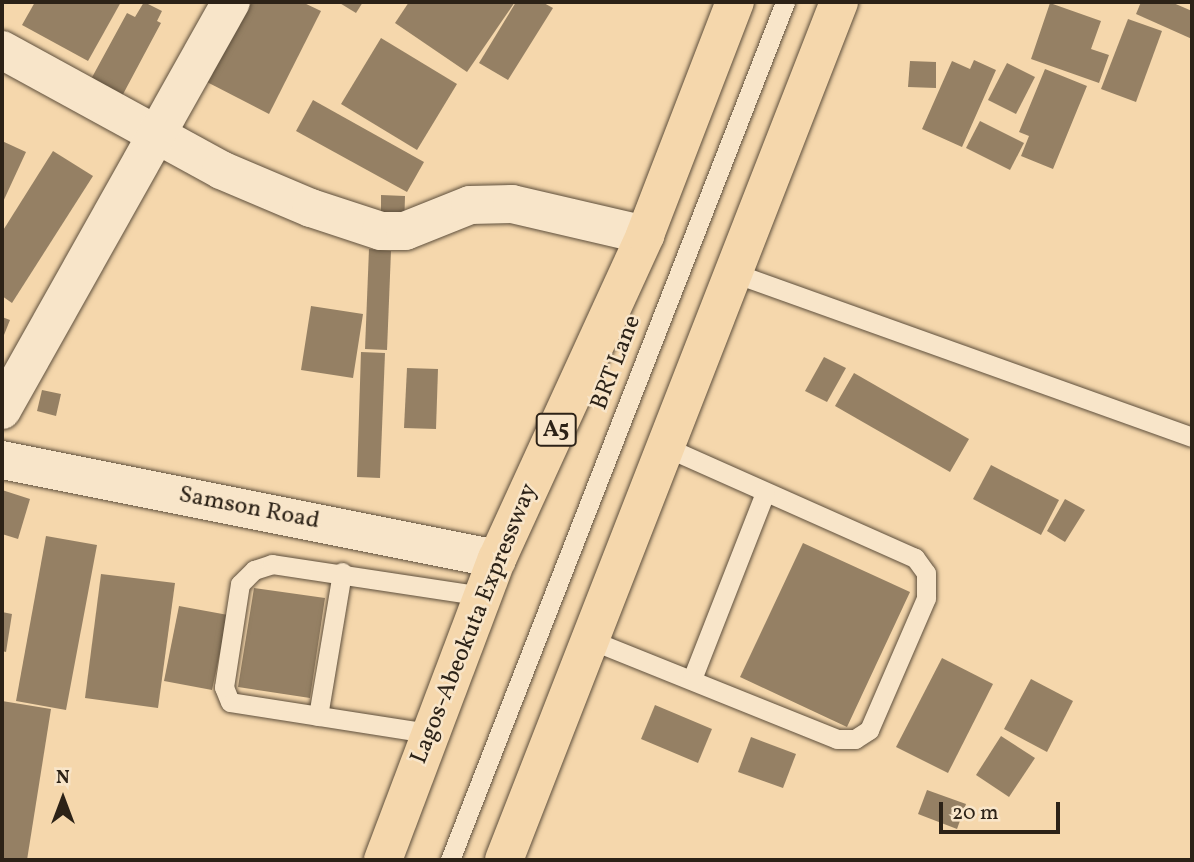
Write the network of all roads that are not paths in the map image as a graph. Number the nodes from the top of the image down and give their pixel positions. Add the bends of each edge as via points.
1 (231, 2) edge
2 (735, 2) edge
3 (785, 2) edge
4 (839, 2) edge
5 (2, 50) edge
6 (153, 134) junction
7 (645, 235) junction
8 (734, 273) junction
9 (2, 410) edge
10 (1192, 437) edge
11 (666, 447) junction
12 (2, 460) edge
13 (765, 493) junction
14 (497, 559) junction
15 (342, 572) junction
16 (483, 596) junction
17 (591, 640) junction
18 (692, 679) junction
19 (318, 716) junction
20 (429, 733) junction
21 (383, 860) edge
22 (450, 860) edge
23 (504, 860) edge

1 - 6 street
2 - 7 highway, Lagos-Abeokuta Expressway / A5
3 - 22 lane, BRT Lane
4 - 8 highway
5 - 6 street
6 - 7 street via 260,187 381,231 405,231 470,205 512,204
6 - 9 street
7 - 14 highway, Lagos-Abeokuta Expressway / A5
8 - 10 lane
8 - 11 highway
11 - 13 lane
11 - 17 highway
12 - 14 street, Samson Road
13 - 18 lane
13 - 18 lane via 915,558 926,573 926,598 869,730 855,738 837,738
14 - 16 highway, Lagos-Abeokuta Expressway / A5
15 - 16 lane
15 - 19 lane
15 - 19 lane via 272,564 254,570 240,584 225,687 230,702
16 - 20 highway, Lagos-Abeokuta Expressway / A5
17 - 18 lane
17 - 23 highway
19 - 20 lane
20 - 21 highway, Lagos-Abeokuta Expressway / A5

